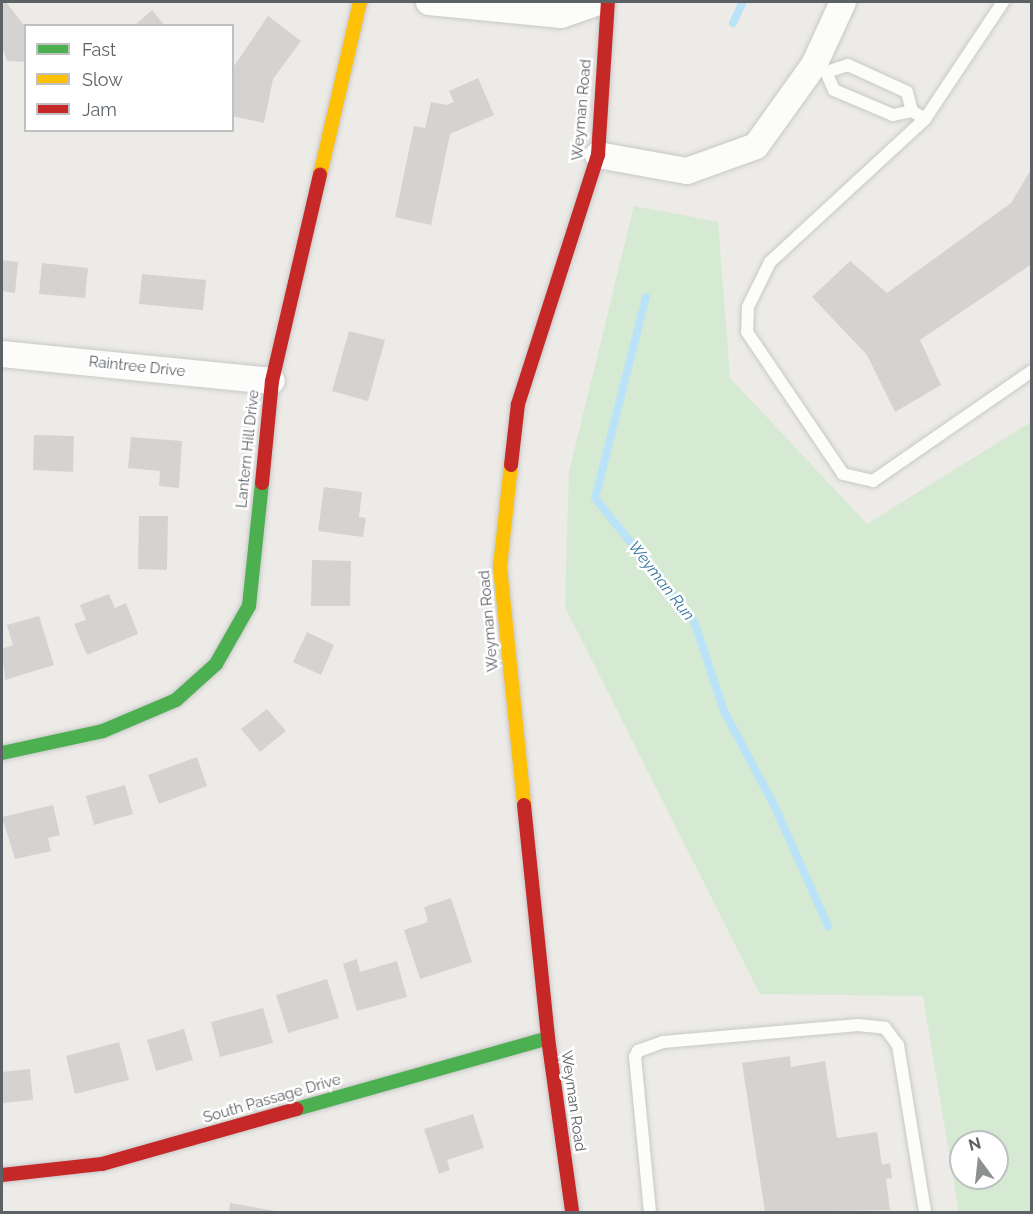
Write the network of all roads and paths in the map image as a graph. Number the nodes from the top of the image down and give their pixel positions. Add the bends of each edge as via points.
1 (360, 2) edge
2 (429, 2) edge
3 (598, 2) edge
4 (608, 2) edge
5 (843, 2) edge
6 (1003, 2) edge
7 (820, 68) junction
8 (912, 111) junction
9 (925, 119) junction
10 (598, 156) junction
11 (2, 354) edge
12 (1032, 371) edge
13 (272, 381) junction
14 (2, 753) edge
15 (548, 1038) junction
16 (2, 1175) edge
17 (572, 1212) edge
18 (650, 1212) edge
19 (926, 1212) edge

1 - 13 street, Lantern Hill Drive
2 - 3 street via 561,15
4 - 10 street, Weyman Road
5 - 7 street
6 - 9 lane
7 - 8 lane via 834,90 893,115
7 - 8 lane via 848,65 907,92
7 - 10 street via 756,146 687,171
8 - 9 lane
9 - 12 lane via 770,261 748,307 747,332 843,474 873,481
10 - 15 street, Weyman Road via 518,404 500,567
11 - 13 street, Raintree Drive
13 - 14 street, Lantern Hill Drive via 249,606 216,664 176,700 103,731
15 - 16 street, South Passage Drive via 102,1164
15 - 17 street, Weyman Road
18 - 19 lane via 635,1057 638,1051 663,1042 858,1025 885,1028 898,1045

